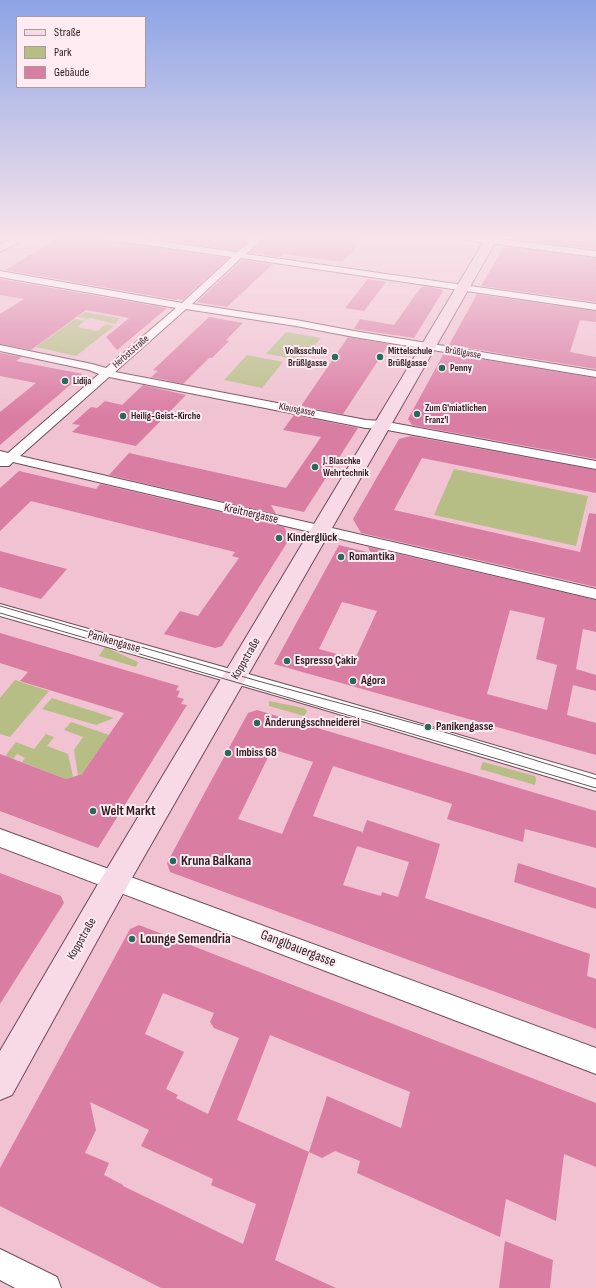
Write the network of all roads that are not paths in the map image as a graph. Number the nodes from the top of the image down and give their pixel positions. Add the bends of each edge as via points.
1 (127, 296) edge
2 (195, 296) edge
3 (458, 296) edge
4 (524, 296) edge
5 (184, 306) junction
6 (596, 307) edge
7 (428, 347) junction
8 (0, 348) edge
9 (107, 373) junction
10 (596, 374) edge
11 (382, 425) junction
12 (3, 460) edge
13 (596, 465) edge
14 (322, 530) junction
15 (596, 594) edge
16 (0, 610) edge
17 (234, 678) junction
18 (596, 783) edge
19 (0, 838) edge
20 (115, 881) junction
21 (596, 1061) edge
22 (0, 1083) edge
23 (0, 1264) edge
24 (46, 1288) edge

1 - 5 street, Brüßlgasse
2 - 5 street, Herbststraße
3 - 7 main road, Koppstraße
4 - 6 street
5 - 7 street, Brüßlgasse via 270,318
5 - 9 street, Herbststraße
7 - 10 street, Brüßlgasse
7 - 11 main road, Koppstraße
8 - 9 street, Klausgasse via 92,367
9 - 11 street, Klausgasse
9 - 12 street, Herbststraße
11 - 13 street, Klausgasse
11 - 14 main road, Koppstraße
12 - 14 street, Kreitnergasse
14 - 15 street, Kreitnergasse
14 - 17 main road, Koppstraße
16 - 17 street, Panikengasse
17 - 18 street, Panikengasse
17 - 20 main road, Koppstraße
19 - 20 street, Ganglbauergasse
20 - 21 street, Ganglbauergasse
20 - 22 main road, Koppstraße
23 - 24 street

